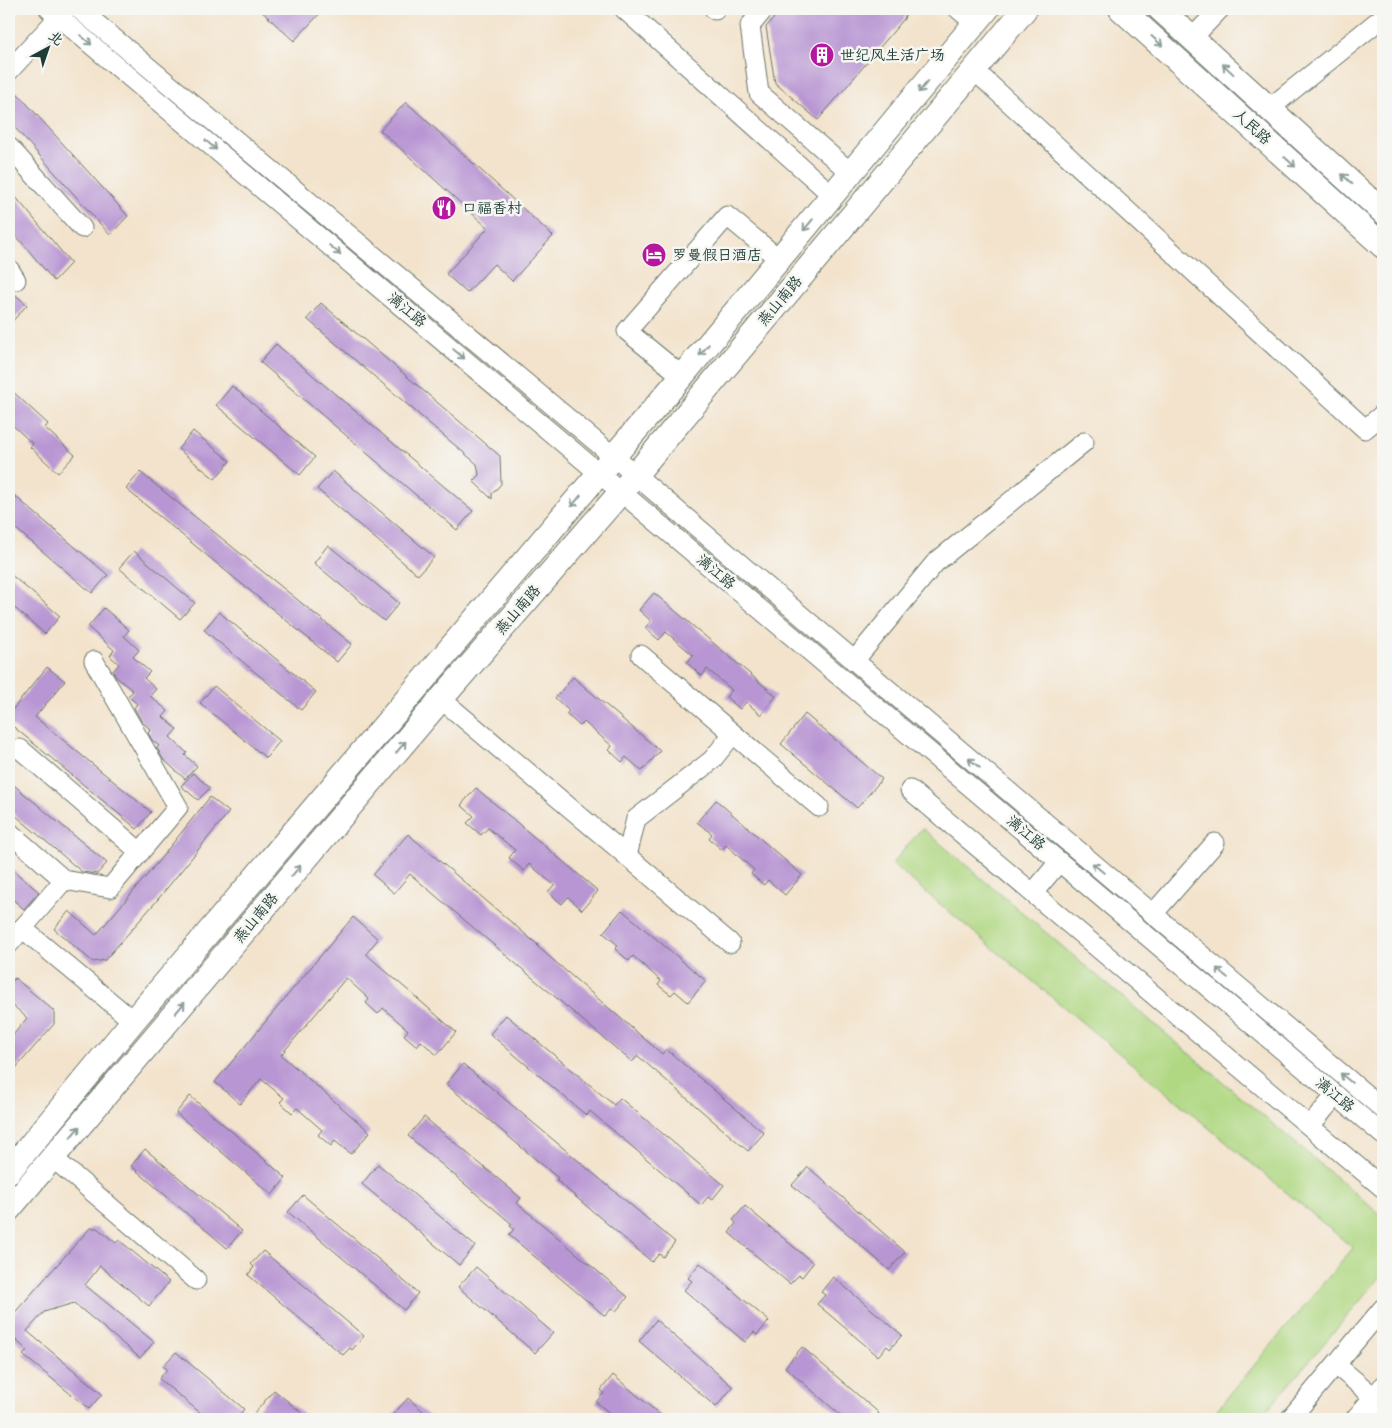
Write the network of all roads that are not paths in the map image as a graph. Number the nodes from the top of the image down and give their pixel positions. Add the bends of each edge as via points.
1 (79, 9) edge
2 (624, 9) edge
3 (764, 9) edge
4 (1025, 9) edge
5 (1121, 9) edge
6 (1160, 9) edge
7 (1220, 9) edge
8 (58, 11) edge
9 (973, 14) edge
10 (1383, 17) edge
11 (1193, 38) junction
12 (975, 70) junction
13 (9, 71) edge
14 (1270, 108) junction
15 (9, 147) edge
16 (850, 173) junction
17 (832, 195) junction
18 (1383, 212) edge
19 (82, 228) dead end
20 (1383, 246) edge
21 (784, 253) junction
22 (811, 265) junction
23 (682, 376) junction
24 (1383, 414) edge
25 (1084, 442) dead end
26 (606, 464) junction
27 (628, 483) junction
28 (641, 655) dead end
29 (94, 661) dead end
30 (854, 661) junction
31 (422, 682) junction
32 (441, 699) junction
33 (733, 734) junction
34 (20, 749) dead end
35 (910, 790) dead end
36 (819, 806) dead end
37 (303, 821) junction
38 (9, 832) edge
39 (323, 838) junction
40 (1215, 843) dead end
41 (140, 852) junction
42 (627, 856) junction
43 (1059, 862) junction
44 (64, 880) junction
45 (1033, 893) junction
46 (1153, 914) junction
47 (22, 928) junction
48 (730, 943) dead end
49 (9, 944) edge
50 (133, 1021) junction
51 (154, 1038) junction
52 (1336, 1095) junction
53 (1383, 1109) edge
54 (1310, 1126) junction
55 (1383, 1135) edge
56 (53, 1158) junction
57 (9, 1171) edge
58 (1383, 1188) edge
59 (9, 1209) edge
60 (196, 1280) dead end
61 (1383, 1308) edge
62 (1336, 1365) junction
63 (1378, 1391) edge
64 (1383, 1414) edge
65 (1290, 1419) edge
66 (1355, 1419) edge
67 (1379, 1419) edge

1 - 26 street, 漓江路
2 - 17 street
3 - 16 street via 750,26 759,93
4 - 12 main road, 燕山南路
5 -> 20 main road, 人民路
6 - 11 main road, 人民路
7 - 11 street
8 - 13 street
8 -> 26 street, 漓江路
9 -> 16 main road, 燕山南路
10 - 14 street
14 -> 11 main road, 人民路
12 - 22 main road, 燕山南路
12 - 24 street via 1365,429
18 -> 14 main road, 人民路
15 - 19 street
16 - 17 main road, 燕山南路
17 -> 21 main road, 燕山南路
21 - 22 main road
21 -> 23 main road, 燕山南路
21 - 23 street via 727,216 627,331
22 - 27 main road, 燕山南路
23 - 26 main road, 燕山南路
25 - 30 street via 935,563
26 - 27 street, 漓江路
26 -> 31 main road, 燕山南路
27 - 30 street, 漓江路
27 - 32 main road, 燕山南路
27 - 43 street, 漓江路
28 - 33 street
29 - 41 street via 178,807
46 -> 30 street, 漓江路
31 - 32 main road
31 - 37 main road, 燕山南路
39 -> 32 main road, 燕山南路
32 - 42 street
33 - 36 street
33 - 42 street via 712,760 636,819
34 - 41 street
35 - 45 street
37 - 39 main road
37 - 50 main road, 燕山南路
38 - 44 street
51 -> 39 main road, 燕山南路
40 - 46 street
41 - 44 street via 110,888
42 - 48 street
43 - 45 street
43 - 52 street, 漓江路
44 - 47 street
45 - 54 street
53 -> 46 street, 漓江路
47 - 49 street
47 - 50 street
50 - 51 main road
50 - 57 main road, 燕山南路
56 -> 51 main road, 燕山南路
52 - 54 street
52 - 55 street, 漓江路
54 - 58 street
56 - 59 main road, 燕山南路
56 - 60 street
61 - 62 street
62 - 63 street
62 - 65 street
63 - 66 street
64 - 67 street

